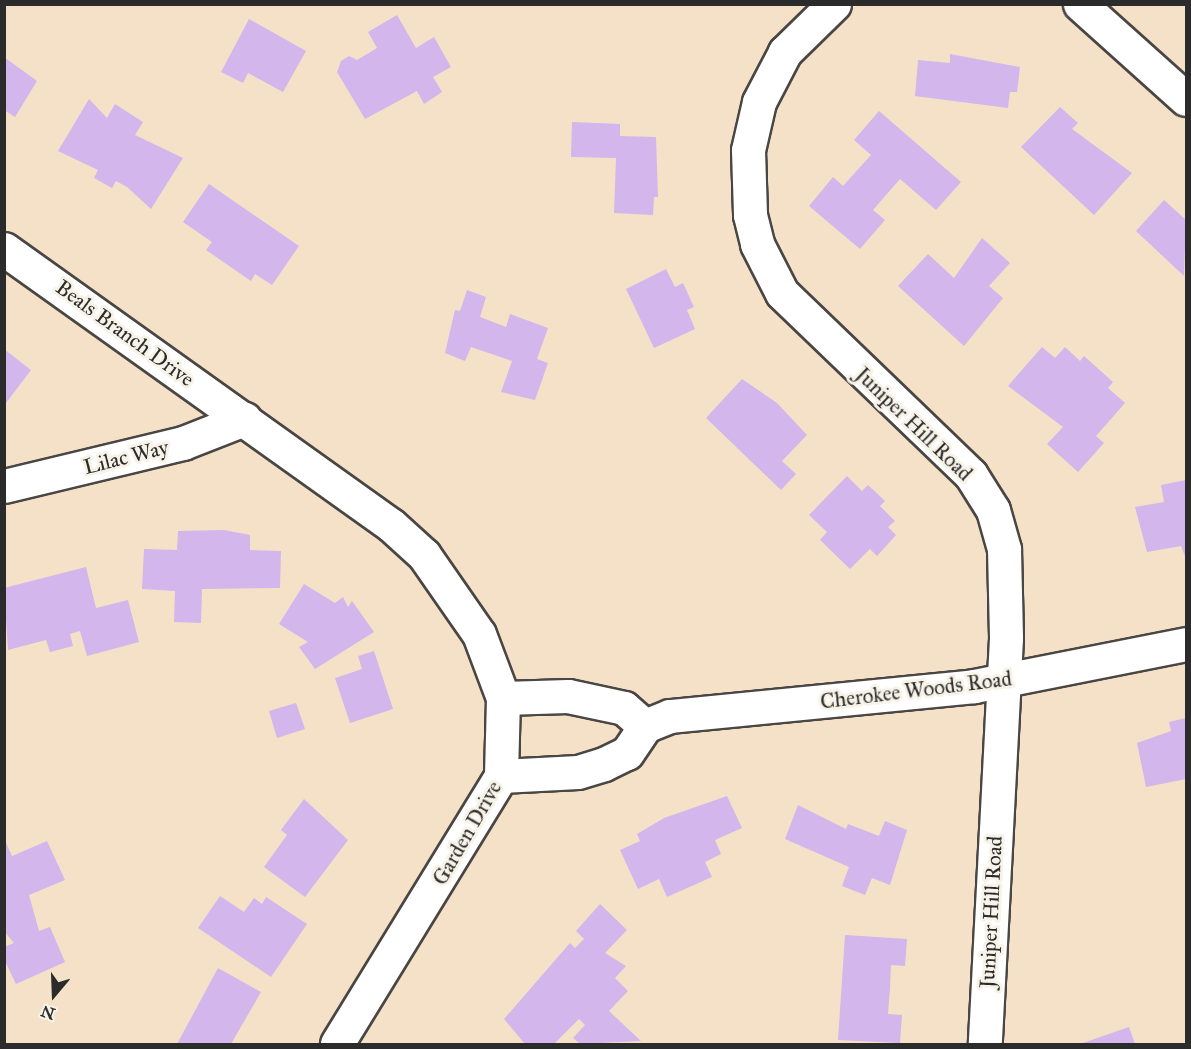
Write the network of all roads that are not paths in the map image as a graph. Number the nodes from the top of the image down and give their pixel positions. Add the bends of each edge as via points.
1 (834, 4) edge
2 (1080, 4) edge
3 (1186, 99) edge
4 (4, 249) edge
5 (244, 419) junction
6 (4, 486) edge
7 (1186, 644) edge
8 (1003, 682) junction
9 (503, 698) junction
10 (645, 726) junction
11 (501, 776) junction
12 (337, 1044) edge
13 (985, 1044) edge

1 - 8 street, Juniper Hill Road via 785,52 759,102 746,186 757,244 793,307 983,492 1006,565
2 - 3 street
4 - 5 street, Beals Branch Drive
5 - 6 street, Lilac Way via 183,443
5 - 9 street, Garden Drive via 424,555 479,634
7 - 8 street, Cherokee Woods Road
8 - 10 street, Cherokee Woods Road via 670,716
8 - 13 street, Juniper Hill Road
9 - 10 street via 568,696 624,708
9 - 11 street, Garden Drive
10 - 11 street via 627,753 604,764 578,772
11 - 12 street, Garden Drive

